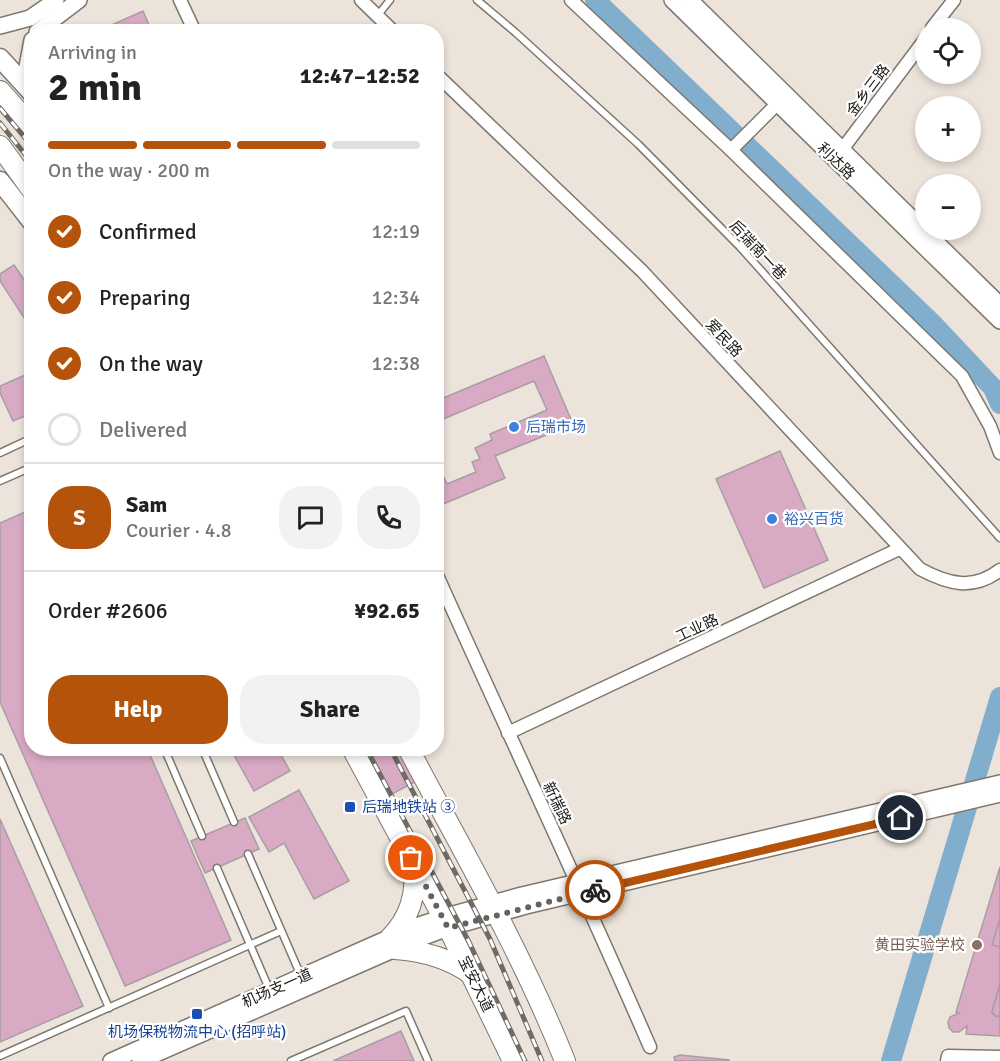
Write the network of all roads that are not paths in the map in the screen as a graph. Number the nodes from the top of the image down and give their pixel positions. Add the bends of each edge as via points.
1 (56, 0) edge
2 (79, 0) edge
3 (180, 0) edge
4 (361, 0) edge
5 (390, 0) edge
6 (477, 0) edge
7 (571, 0) edge
8 (672, 0) edge
9 (690, 0) edge
10 (954, 0) edge
11 (378, 15) junction
12 (940, 18) edge
13 (48, 24) edge
14 (191, 24) edge
15 (386, 24) edge
16 (0, 26) edge
17 (915, 53) edge
18 (0, 58) edge
19 (444, 82) edge
20 (24, 84) edge
21 (0, 91) edge
22 (777, 104) junction
23 (24, 118) edge
24 (0, 146) edge
25 (731, 150) junction
26 (838, 155) junction
27 (24, 179) edge
28 (0, 181) edge
29 (24, 212) edge
30 (1000, 305) edge
31 (1000, 321) edge
32 (24, 442) edge
33 (0, 453) edge
34 (1000, 453) edge
35 (24, 470) edge
36 (0, 481) edge
37 (1000, 537) edge
38 (899, 549) junction
39 (1000, 570) edge
40 (444, 591) edge
41 (508, 733) junction
42 (167, 756) edge
43 (205, 756) edge
44 (356, 756) edge
45 (412, 756) edge
46 (0, 758) edge
47 (996, 790) edge
48 (234, 822) dead end
49 (202, 836) dead end
50 (248, 854) dead end
51 (411, 858) junction
52 (217, 868) dead end
53 (581, 888) junction
54 (494, 909) junction
55 (446, 922) junction
56 (281, 931) junction
57 (393, 943) junction
58 (250, 945) junction
59 (472, 976) junction
60 (304, 982) junction
61 (272, 996) junction
62 (109, 1008) junction
63 (548, 1018) junction
64 (650, 1047) dead end
65 (0, 1056) edge
66 (1000, 1057) edge
67 (111, 1061) edge
68 (140, 1061) edge
69 (291, 1061) edge
70 (428, 1061) edge
71 (503, 1061) edge
72 (513, 1061) edge
73 (565, 1061) edge
74 (573, 1061) edge
75 (947, 1061) edge

1 - 16 street via 30,18
2 - 13 street
3 - 14 street
4 - 11 street
5 - 11 lane
6 - 37 lane, 后瑞南一巷 via 638,144 740,247
7 - 25 street
8 - 22 street, 利达路
9 - 26 street, 利达路
10 - 12 street
11 - 15 street
17 - 26 street, 金乡三路
18 - 20 main road
19 - 38 street, 爱民路 via 642,271
21 - 23 main road
22 - 25 street
22 - 26 street, 利达路
24 - 27 main road
25 - 34 street via 962,376
26 - 30 street, 利达路
26 - 31 street, 利达路
28 - 29 main road
32 - 33 lane
35 - 36 lane
38 - 39 street, 爱民路 via 920,569 938,579 975,584
38 - 41 street, 工业路
40 - 41 street, 新瑞路
41 - 53 street, 新瑞路
42 - 49 lane
43 - 48 lane
44 - 51 main road, 宝安大道
45 - 54 main road
46 - 62 lane
47 - 53 street, 机场支一道
50 - 56 lane
51 - 55 main road, 宝安大道
51 - 57 main road via 414,878 410,905
52 - 58 lane
53 - 54 street, 机场支一道
53 - 64 street, 新瑞路
54 - 55 street, 机场支一道
54 - 63 main road
55 - 57 street, 机场支一道
55 - 59 main road, 宝安大道
56 - 58 lane
56 - 60 lane
57 - 59 main road via 456,964
57 - 60 street, 机场支一道
58 - 61 lane
58 - 62 lane
59 - 71 main road
59 - 72 main road, 宝安大道
60 - 61 street, 机场支一道
61 - 67 street, 机场支一道
61 - 68 street, 机场支一道
62 - 65 lane
63 - 73 main road
63 - 74 main road
66 - 75 street via 948,1056
69 - 70 lane via 406,1011

